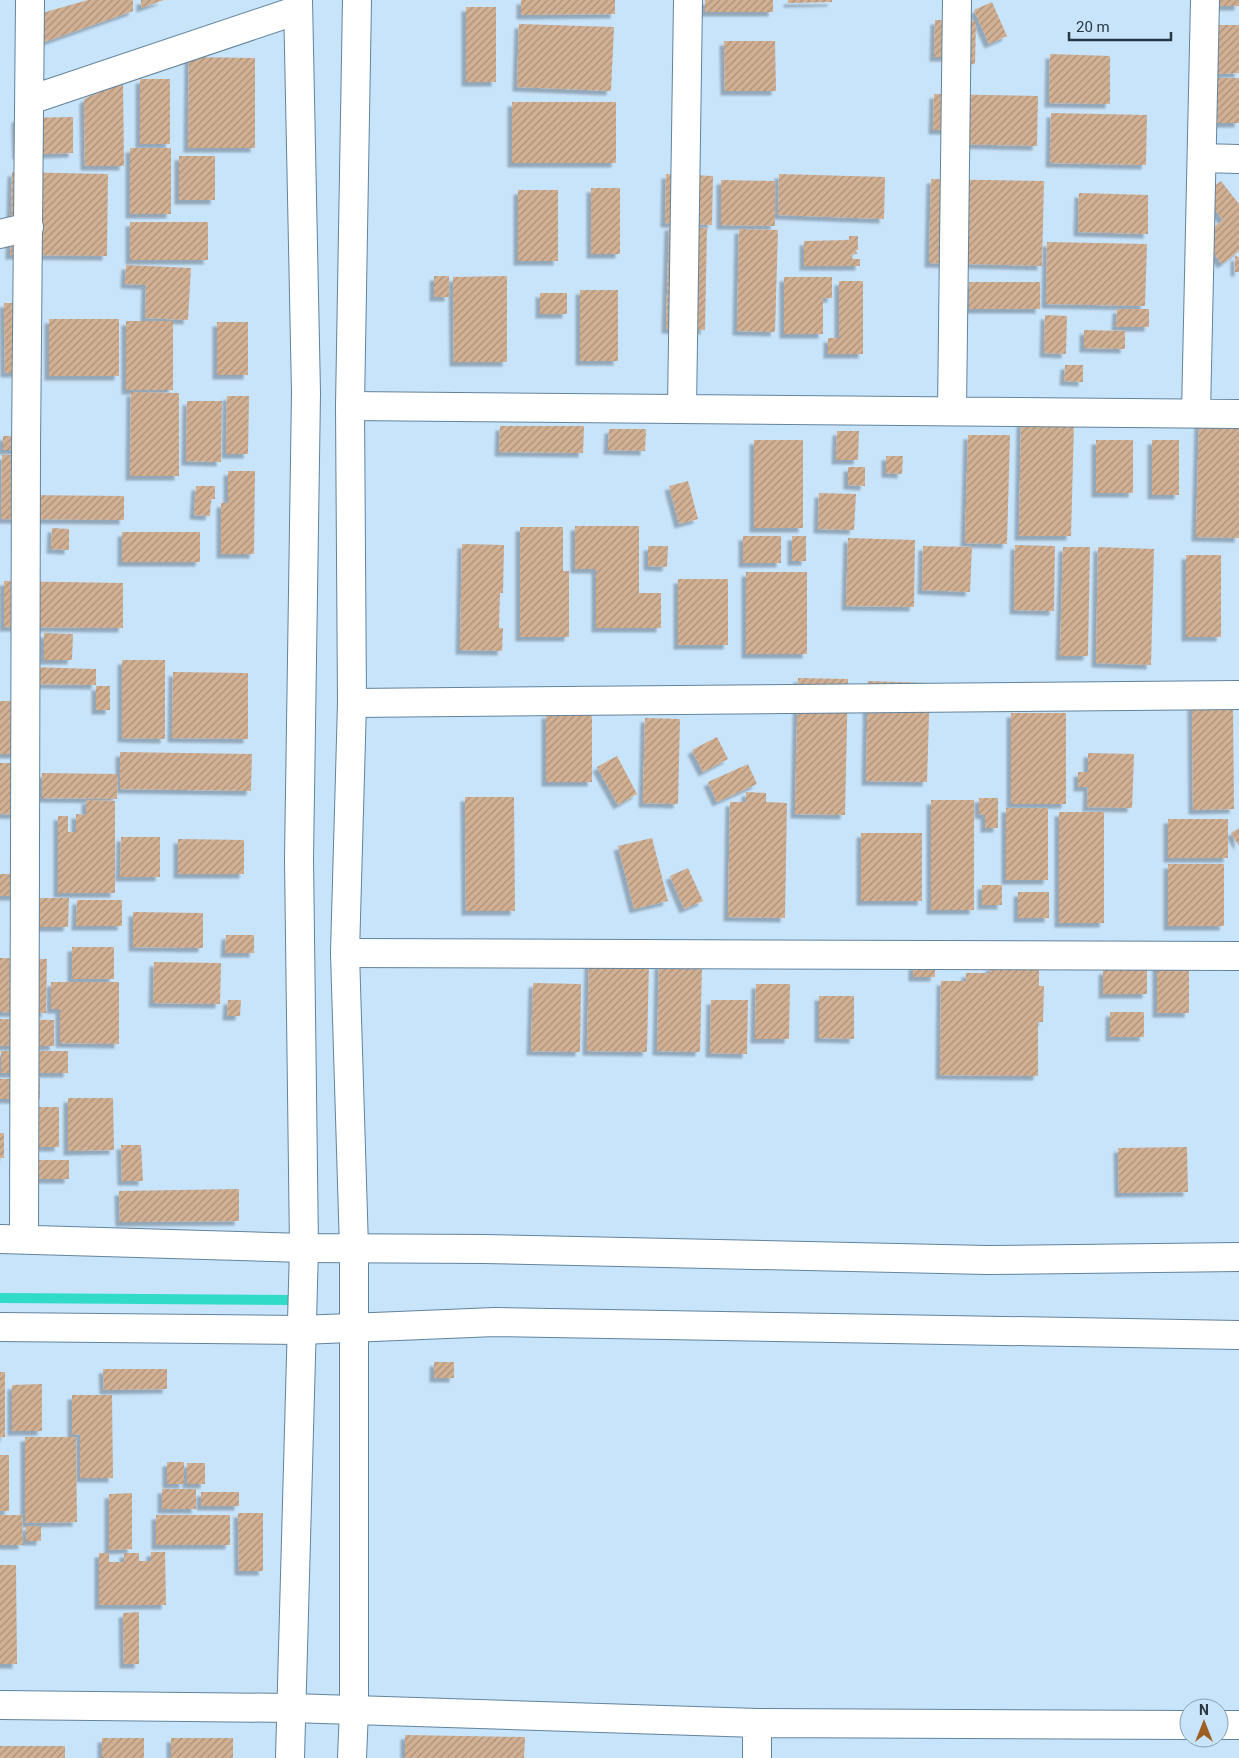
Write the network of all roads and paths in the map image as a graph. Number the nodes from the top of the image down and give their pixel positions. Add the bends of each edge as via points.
1 (30, 0) edge
2 (357, 0) edge
3 (688, 0) edge
4 (957, 0) edge
5 (1205, 0) edge
6 (298, 5) edge
7 (30, 100) junction
8 (1202, 158) junction
9 (1239, 159) edge
10 (29, 227) junction
11 (0, 234) edge
12 (350, 406) junction
13 (682, 409) junction
14 (952, 411) junction
15 (1196, 413) junction
16 (1239, 414) edge
17 (1239, 695) edge
18 (352, 702) junction
19 (345, 953) junction
20 (1239, 956) edge
21 (12, 1239) edge
22 (304, 1248) junction
23 (354, 1248) junction
24 (1239, 1257) edge
25 (354, 1326) junction
26 (0, 1327) edge
27 (301, 1330) junction
28 (1239, 1335) edge
29 (0, 1705) edge
30 (291, 1708) junction
31 (354, 1710) junction
32 (757, 1723) junction
33 (1179, 1725) edge
34 (290, 1758) edge
35 (352, 1758) edge
36 (757, 1758) edge

1 - 7 street
2 - 12 street
3 - 13 street
4 - 14 street
5 - 8 street
6 - 7 street
6 - 22 street via 306,394 299,859
7 - 10 street
8 - 9 street
8 - 15 street
10 - 11 street
10 - 21 street
12 - 13 street
12 - 18 street
13 - 14 street
14 - 15 street
15 - 16 street
17 - 18 street
18 - 19 street
19 - 20 street
19 - 23 street
21 - 22 street
22 - 23 street
22 - 27 street
23 - 24 street via 987,1260
23 - 25 street
25 - 27 street
25 - 28 street via 495,1322
25 - 31 street
26 - 27 street
27 - 30 street
29 - 30 street
30 - 31 street
30 - 34 street
31 - 32 street
31 - 35 street
32 - 33 street
32 - 36 street

